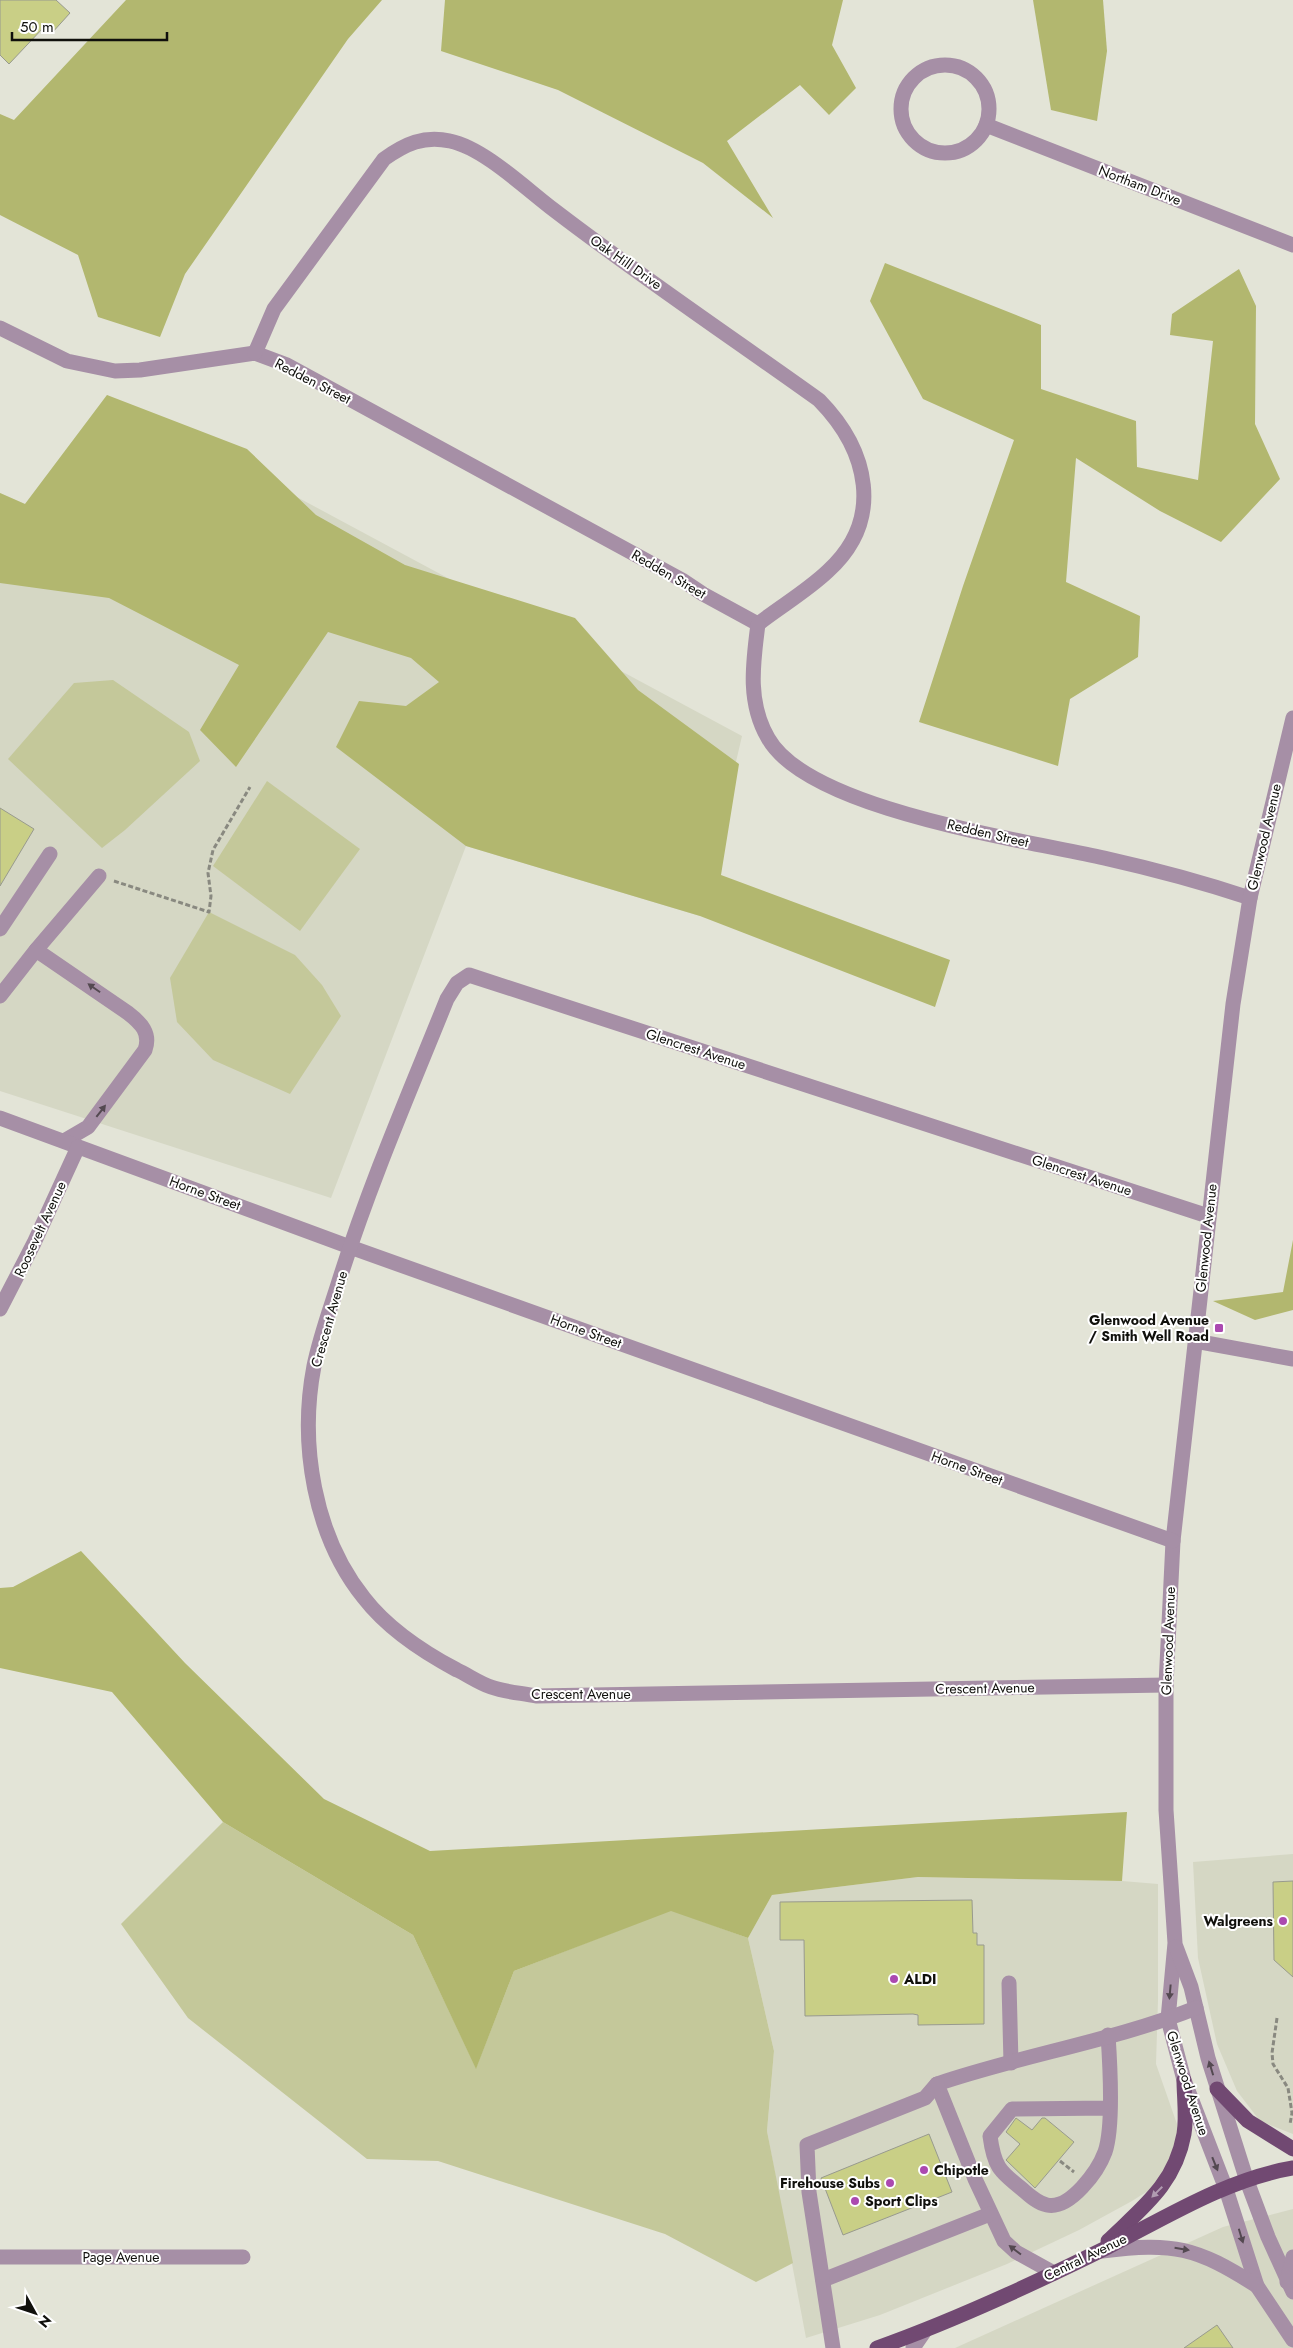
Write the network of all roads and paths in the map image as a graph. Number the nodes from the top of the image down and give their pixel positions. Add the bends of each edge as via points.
1 (986, 125) junction
2 (1293, 245) edge
3 (0, 328) edge
4 (255, 353) junction
5 (758, 624) junction
6 (1293, 718) edge
7 (250, 787) dead end
8 (50, 854) dead end
9 (99, 876) joint
10 (1250, 898) junction
11 (0, 930) edge
12 (36, 950) junction
13 (0, 996) edge
14 (0, 1118) edge
15 (64, 1141) junction
16 (78, 1147) junction
17 (1208, 1216) junction
18 (350, 1247) junction
19 (0, 1310) edge
20 (1195, 1341) junction
21 (1293, 1359) edge
22 (1173, 1541) junction
23 (1166, 1685) junction
24 (1175, 1943) junction
25 (1009, 1983) dead end
26 (1196, 2008) junction
27 (1278, 2018) dead end
28 (1168, 2019) junction
29 (1108, 2035) junction
30 (1011, 2064) junction
31 (1184, 2080) junction
32 (937, 2084) junction
33 (1217, 2089) junction
34 (1109, 2108) junction
35 (1290, 2124) dead end
36 (1293, 2149) edge
37 (1060, 2161) dead end
38 (1293, 2168) edge
39 (1000, 2172) junction
40 (1077, 2175) dead end
41 (975, 2179) junction
42 (1247, 2181) junction
43 (1226, 2189) junction
44 (990, 2214) junction
45 (1098, 2251) junction
46 (1293, 2256) edge
47 (0, 2257) edge
48 (243, 2257) dead end
49 (1054, 2273) junction
50 (823, 2280) junction
51 (1257, 2286) junction
52 (1290, 2287) edge
53 (924, 2332) junction
54 (1293, 2340) edge
55 (833, 2348) edge
56 (878, 2348) edge
57 (913, 2348) edge

1 - 1 street via 990,111 982,83 959,67 945,64 924,70 908,85 902,98 901,113 905,127 925,148 954,152 968,147 979,138
1 - 2 street, Northam Drive
3 - 4 street, Redden Street via 67,361 115,371
4 - 5 street, Redden Street via 287,365
4 - 5 street, Oak Hill Drive via 274,309 384,159 403,146 426,138 451,141 474,150 819,400 836,417 857,453 863,483 858,531 829,570
5 - 10 street, Redden Street via 753,694 758,718 768,740 783,758 823,784 868,803 1106,859
6 - 10 street, Glenwood Avenue
7 - 9 path via 213,850 208,873 211,896 208,912
8 - 11 street
9 - 12 street
10 - 17 street, Glenwood Avenue via 1233,1004
12 - 13 street
15 -> 12 street via 88,1127 140,1057 148,1041 139,1022
14 - 15 street, Horne Street
15 - 16 street, Horne Street
16 - 18 street, Horne Street
16 - 19 street, Roosevelt Avenue
17 - 18 street, Glencrest Avenue via 470,976 457,983 447,999
17 - 20 street, Glenwood Avenue
18 - 22 street, Horne Street
18 - 23 street, Crescent Avenue via 314,1367 309,1415 310,1460 320,1509 338,1556 364,1598 400,1634 443,1662 491,1687 536,1696
20 - 21 street
20 - 22 street, Glenwood Avenue
22 - 23 street, Glenwood Avenue
23 - 24 street, Glenwood Avenue via 1166,1810
24 - 26 street, Glenwood Avenue
24 -> 28 street, Glenwood Avenue
25 - 30 street
26 - 28 street
33 -> 26 street, Glenwood Avenue
27 - 35 path via 1273,2064 1288,2088 1292,2113
28 - 29 street
28 - 31 street, Glenwood Avenue
29 - 30 street
29 - 34 street
30 - 32 street
31 -> 43 street, Glenwood Avenue
31 -> 45 main road via 1184,2132 1176,2166 1164,2184
32 - 41 street
32 - 50 street via 924,2098 808,2145 809,2192
33 - 36 main road via 1248,2121
33 - 42 street, Glenwood Avenue
34 - 39 street via 1012,2109 990,2136
34 - 39 street via 1109,2136 1105,2152 1074,2196 1063,2204 1048,2206 1040,2203
37 - 40 path
38 - 42 main road, Central Avenue
39 - 41 street
41 - 44 street
42 - 43 main road, Central Avenue
42 - 52 street, Glenwood Avenue
43 - 45 main road, Central Avenue
43 -> 51 street, Glenwood Avenue
49 -> 44 street via 1016,2252 1004,2241
44 - 50 street
45 - 49 main road, Central Avenue
45 -> 51 street via 1138,2246 1177,2248 1209,2257
46 - 52 street
47 - 48 street, Page Avenue
49 - 53 main road, Central Avenue
50 - 55 street
51 - 54 street
53 - 56 main road, Central Avenue
53 - 57 street

